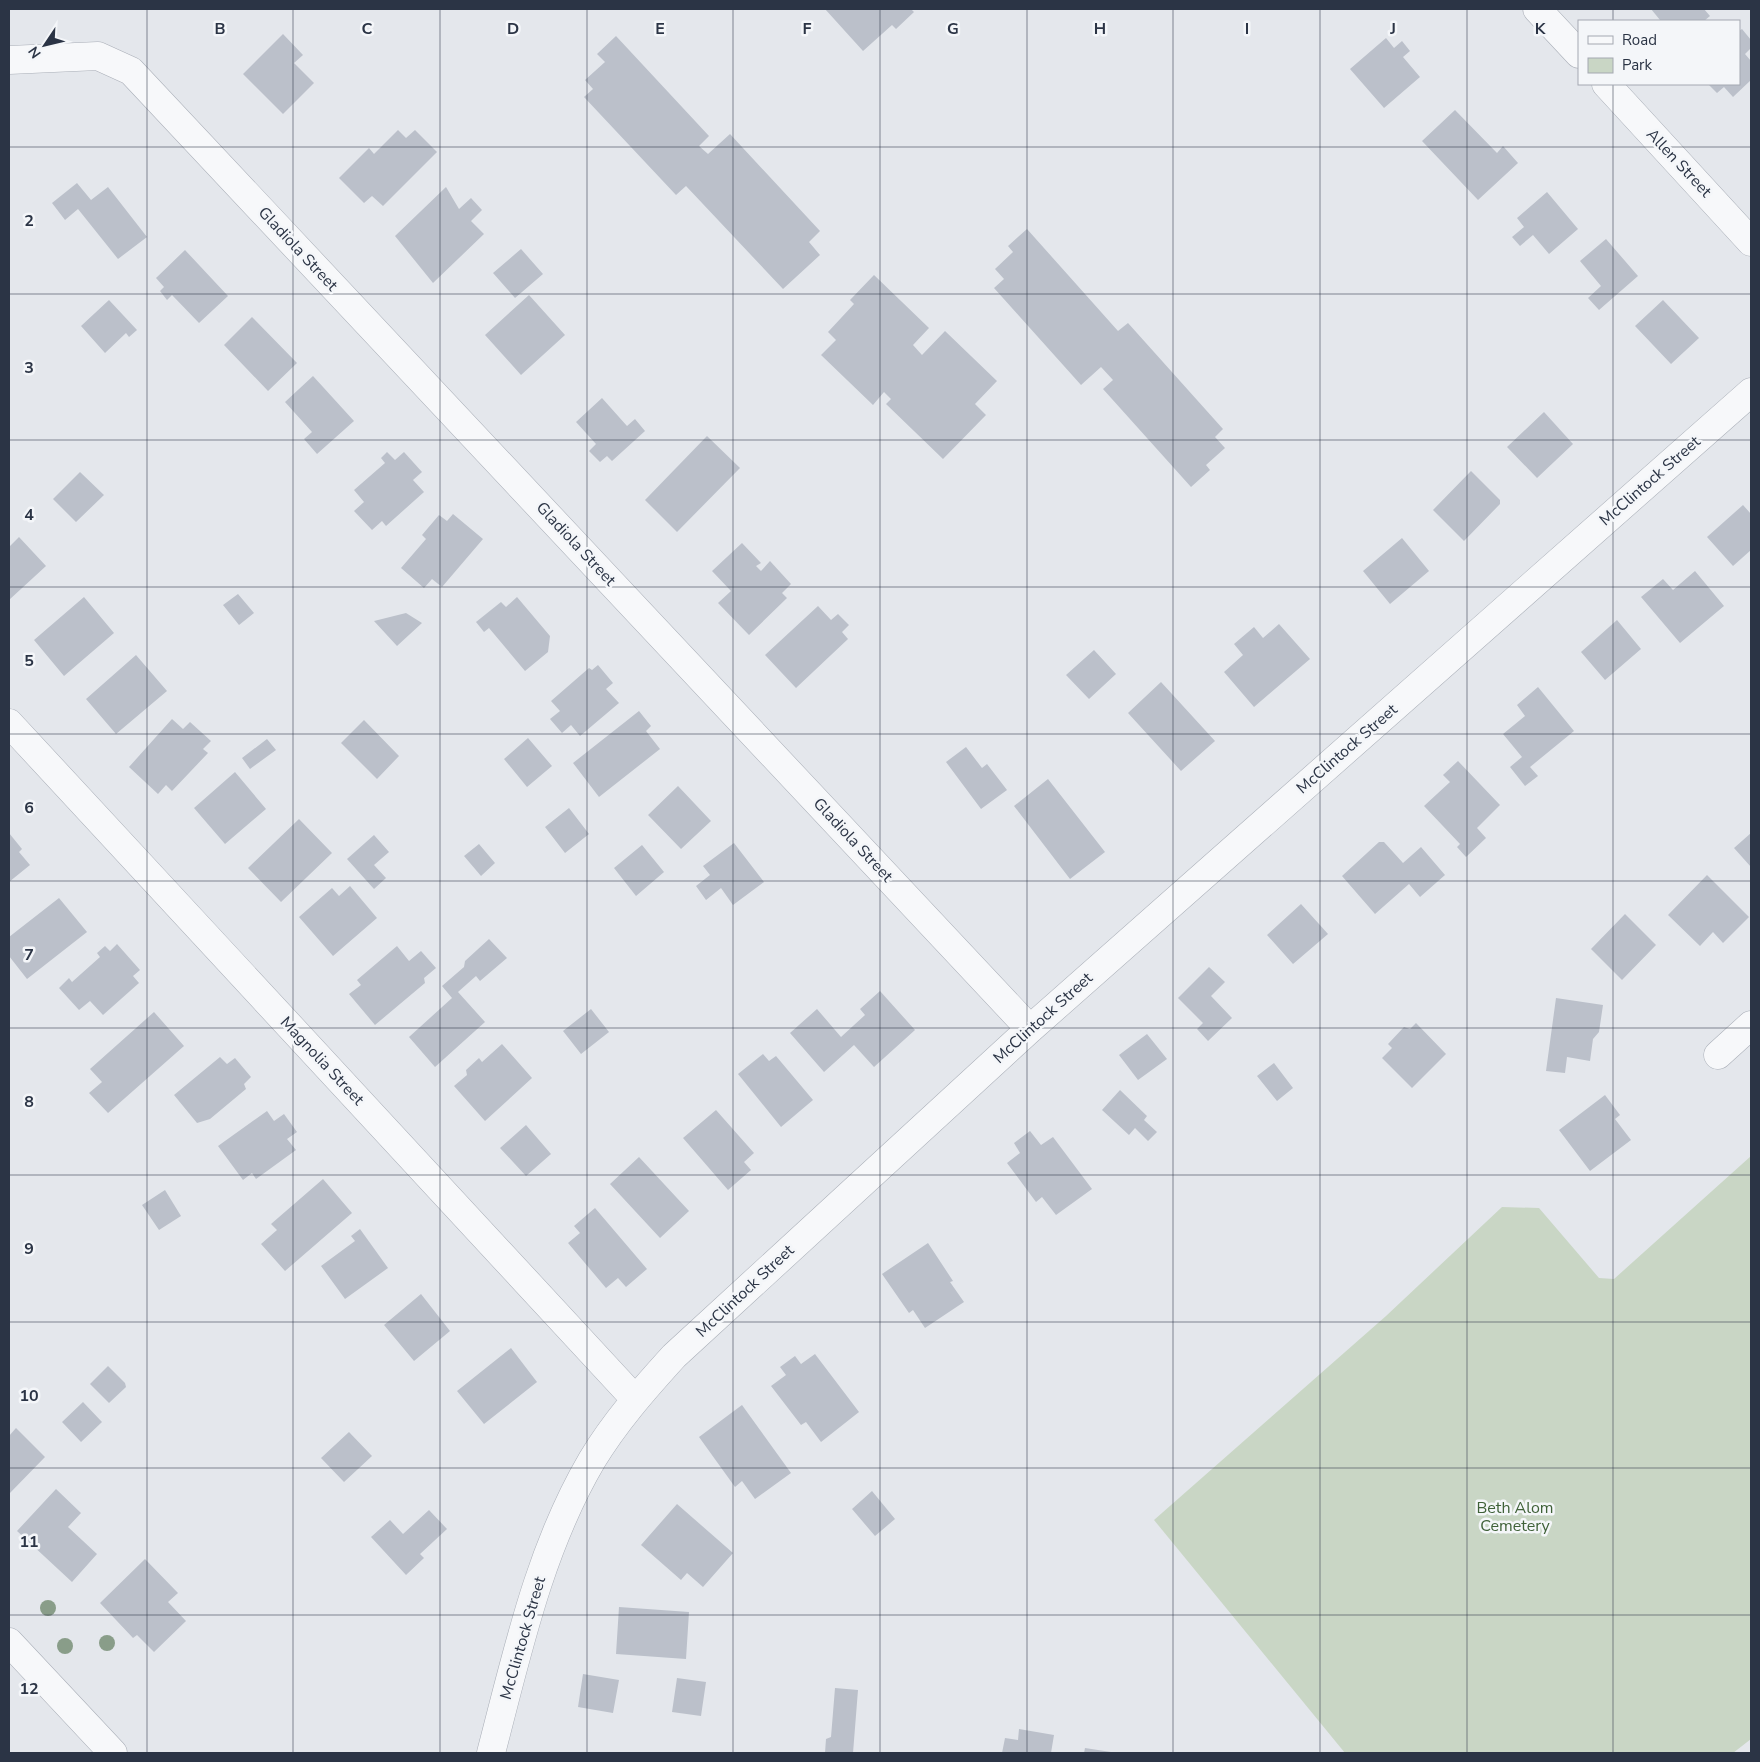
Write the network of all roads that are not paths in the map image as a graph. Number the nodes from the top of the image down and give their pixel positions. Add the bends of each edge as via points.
1 (1537, 9) edge
2 (1578, 53) edge
3 (9, 60) edge
4 (1607, 85) edge
5 (1751, 242) edge
6 (1751, 392) edge
7 (9, 723) edge
8 (1751, 1025) edge
9 (1030, 1029) junction
10 (1718, 1055) dead end
11 (635, 1399) junction
12 (9, 1642) edge
13 (113, 1753) edge
14 (491, 1753) edge

1 - 2 street
3 - 9 street, Gladiola Street via 98,56 118,64 138,78
4 - 5 street, Allen Street
6 - 9 street, McClintock Street
7 - 11 street, Magnolia Street
8 - 10 street
9 - 11 street, McClintock Street via 674,1356
11 - 14 street, McClintock Street via 592,1460 562,1520 530,1608
12 - 13 street

